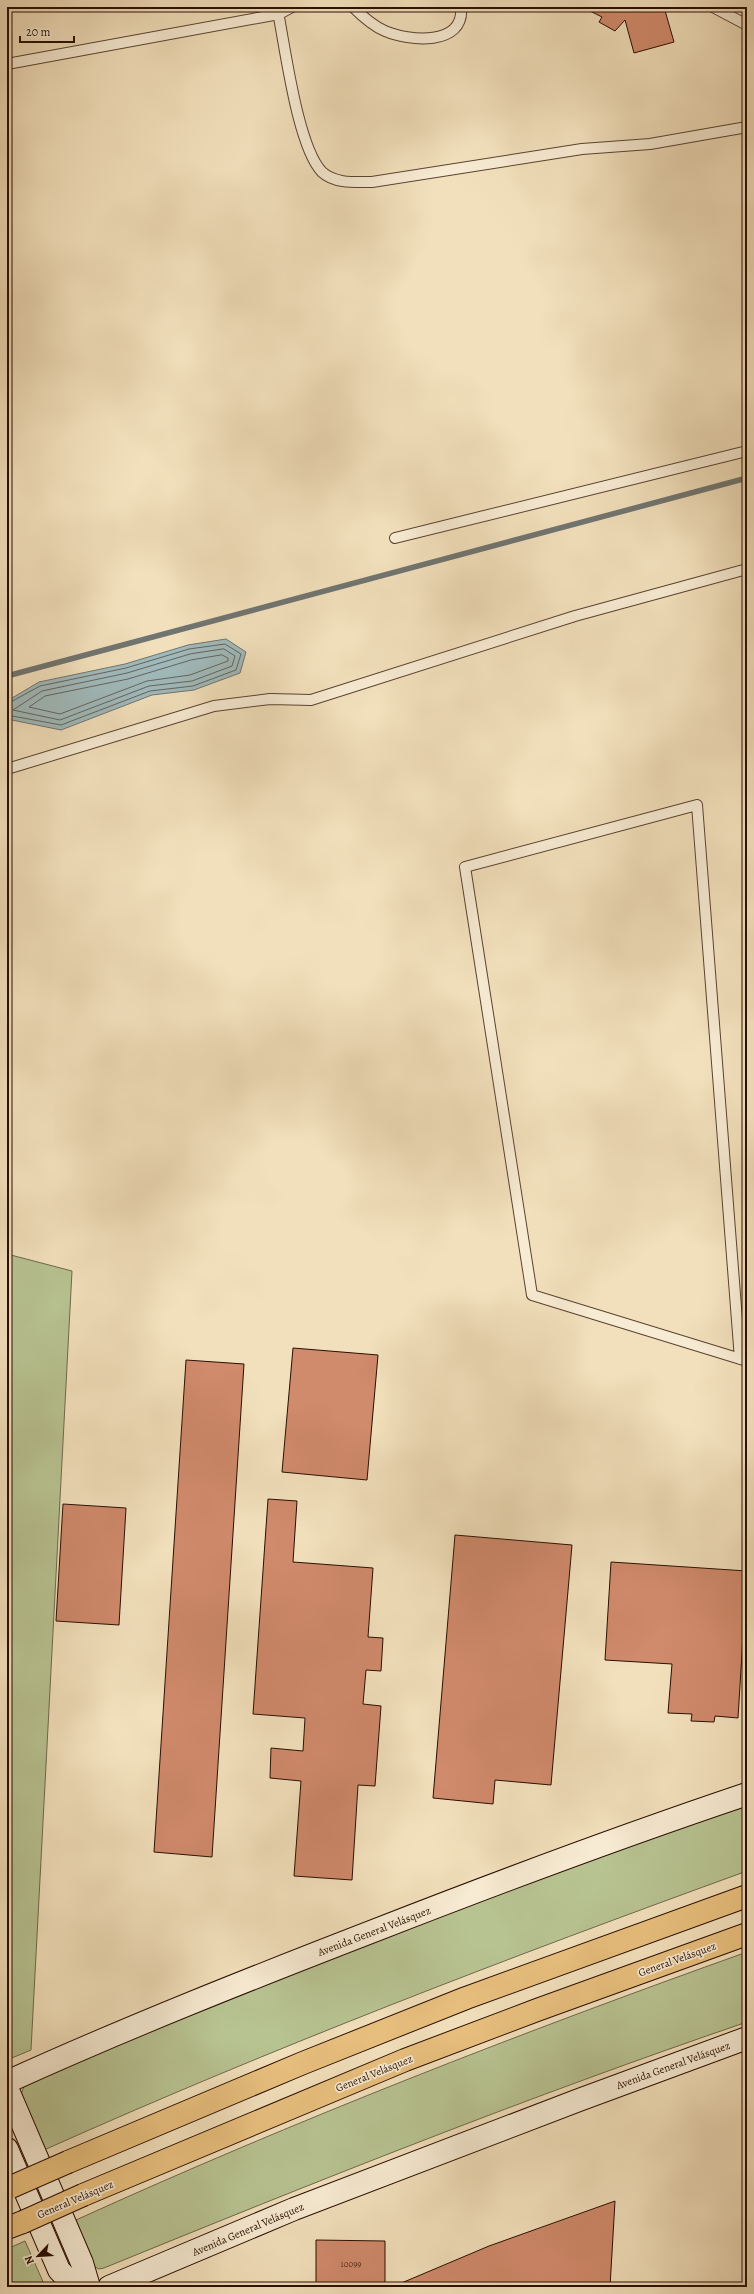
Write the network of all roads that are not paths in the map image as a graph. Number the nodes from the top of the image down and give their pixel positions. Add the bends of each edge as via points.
1 (292, 7) edge
2 (353, 7) edge
3 (461, 7) edge
4 (713, 7) edge
5 (278, 11) edge
6 (747, 26) edge
7 (7, 64) edge
8 (747, 127) edge
9 (747, 451) edge
10 (394, 538) dead end
11 (747, 569) edge
12 (7, 769) edge
13 (744, 1360) edge
14 (747, 1794) edge
15 (747, 1896) edge
16 (747, 1934) edge
17 (747, 2038) edge
18 (7, 2082) edge
19 (7, 2088) edge
20 (7, 2149) edge
21 (9, 2188) edge
22 (15, 2225) edge
23 (75, 2287) edge
24 (89, 2287) edge
25 (109, 2287) edge

1 - 5 lane
2 - 3 lane via 365,19 384,31 419,40 436,38 453,30 460,20
4 - 6 lane
5 - 7 lane
5 - 8 lane via 309,154 323,173 344,183 372,182 582,149 650,144
9 - 10 lane
11 - 12 lane via 575,616 310,700 270,699 214,706
13 - 13 lane via 532,1295 465,867 697,804
14 - 18 street, Avenida General Velásquez via 582,1852 313,1954 159,2016
15 - 21 highway, bridge via 459,2001 303,2063
16 - 22 highway, General Velásquez, bridge via 406,2060
17 - 25 street, Avenida General Velásquez via 294,2209
19 - 24 street via 82,2263
20 - 23 street via 59,2270

